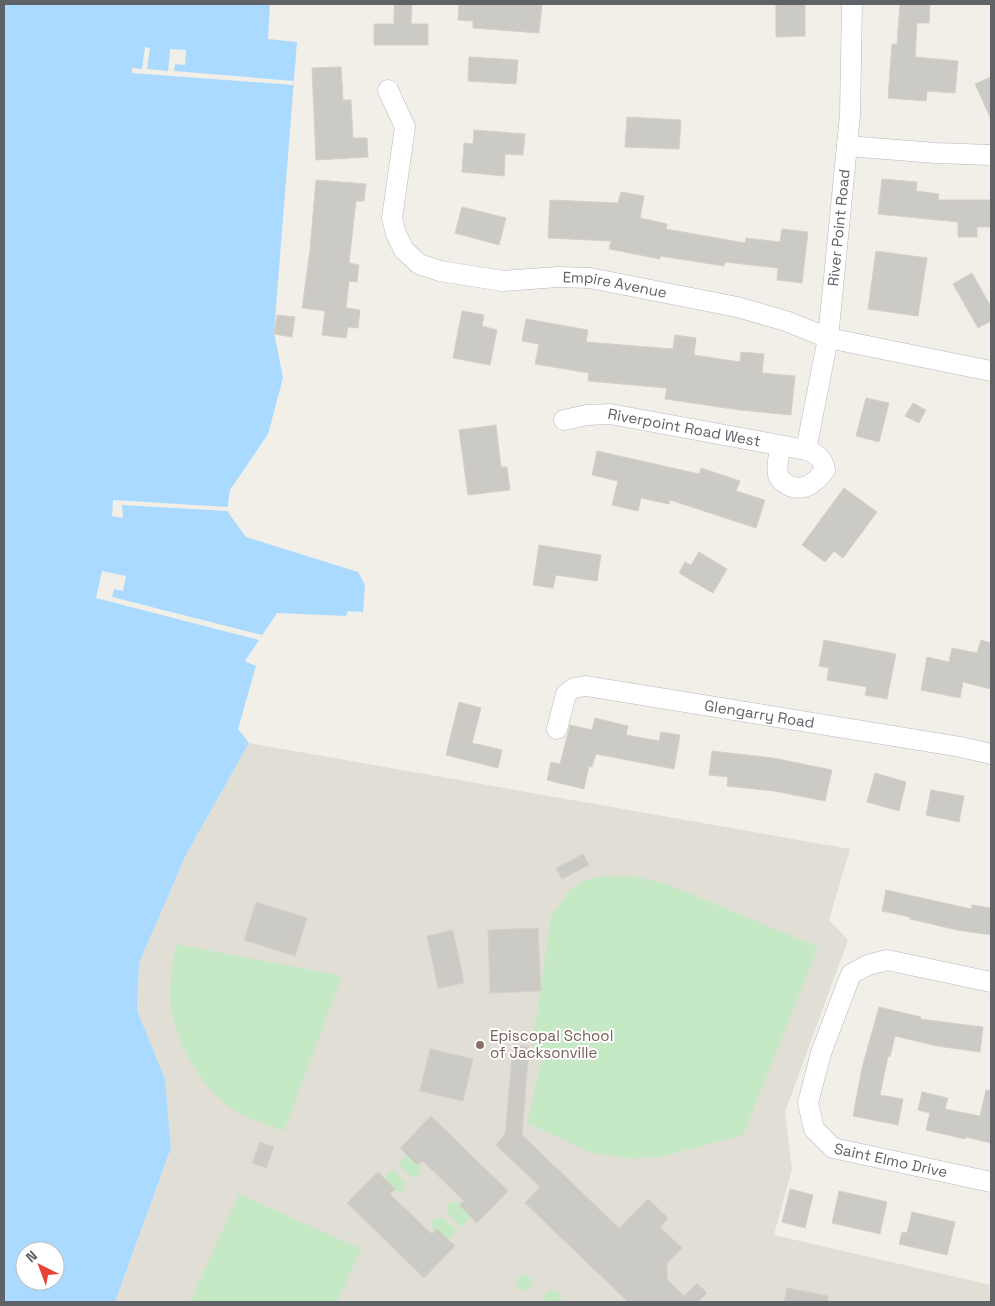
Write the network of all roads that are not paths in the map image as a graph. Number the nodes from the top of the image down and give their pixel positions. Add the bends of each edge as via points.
1 (852, 4) edge
2 (388, 90) dead end
3 (846, 146) junction
4 (991, 155) edge
5 (828, 338) junction
6 (991, 371) edge
7 (564, 420) dead end
8 (780, 446) junction
9 (806, 450) junction
10 (557, 729) dead end
11 (991, 754) edge
12 (991, 982) edge
13 (991, 1182) edge

1 - 3 street, River Point Road via 850,115
2 - 5 street, Empire Avenue via 405,127 392,218 404,250 419,264 503,282 590,278 737,307 786,321
3 - 4 street
3 - 5 street, River Point Road
5 - 6 street, Empire Avenue
5 - 9 street, River Point Road
7 - 8 street, Riverpoint Road West via 587,414 610,414
8 - 9 street, Riverpoint Road West
8 - 9 street via 778,474 791,487 804,488 825,470 819,456
10 - 11 street, Glengarry Road via 566,694 574,688 586,686
12 - 13 street, Saint Elmo Drive via 887,960 851,974 821,1053 808,1103 814,1129 833,1148

